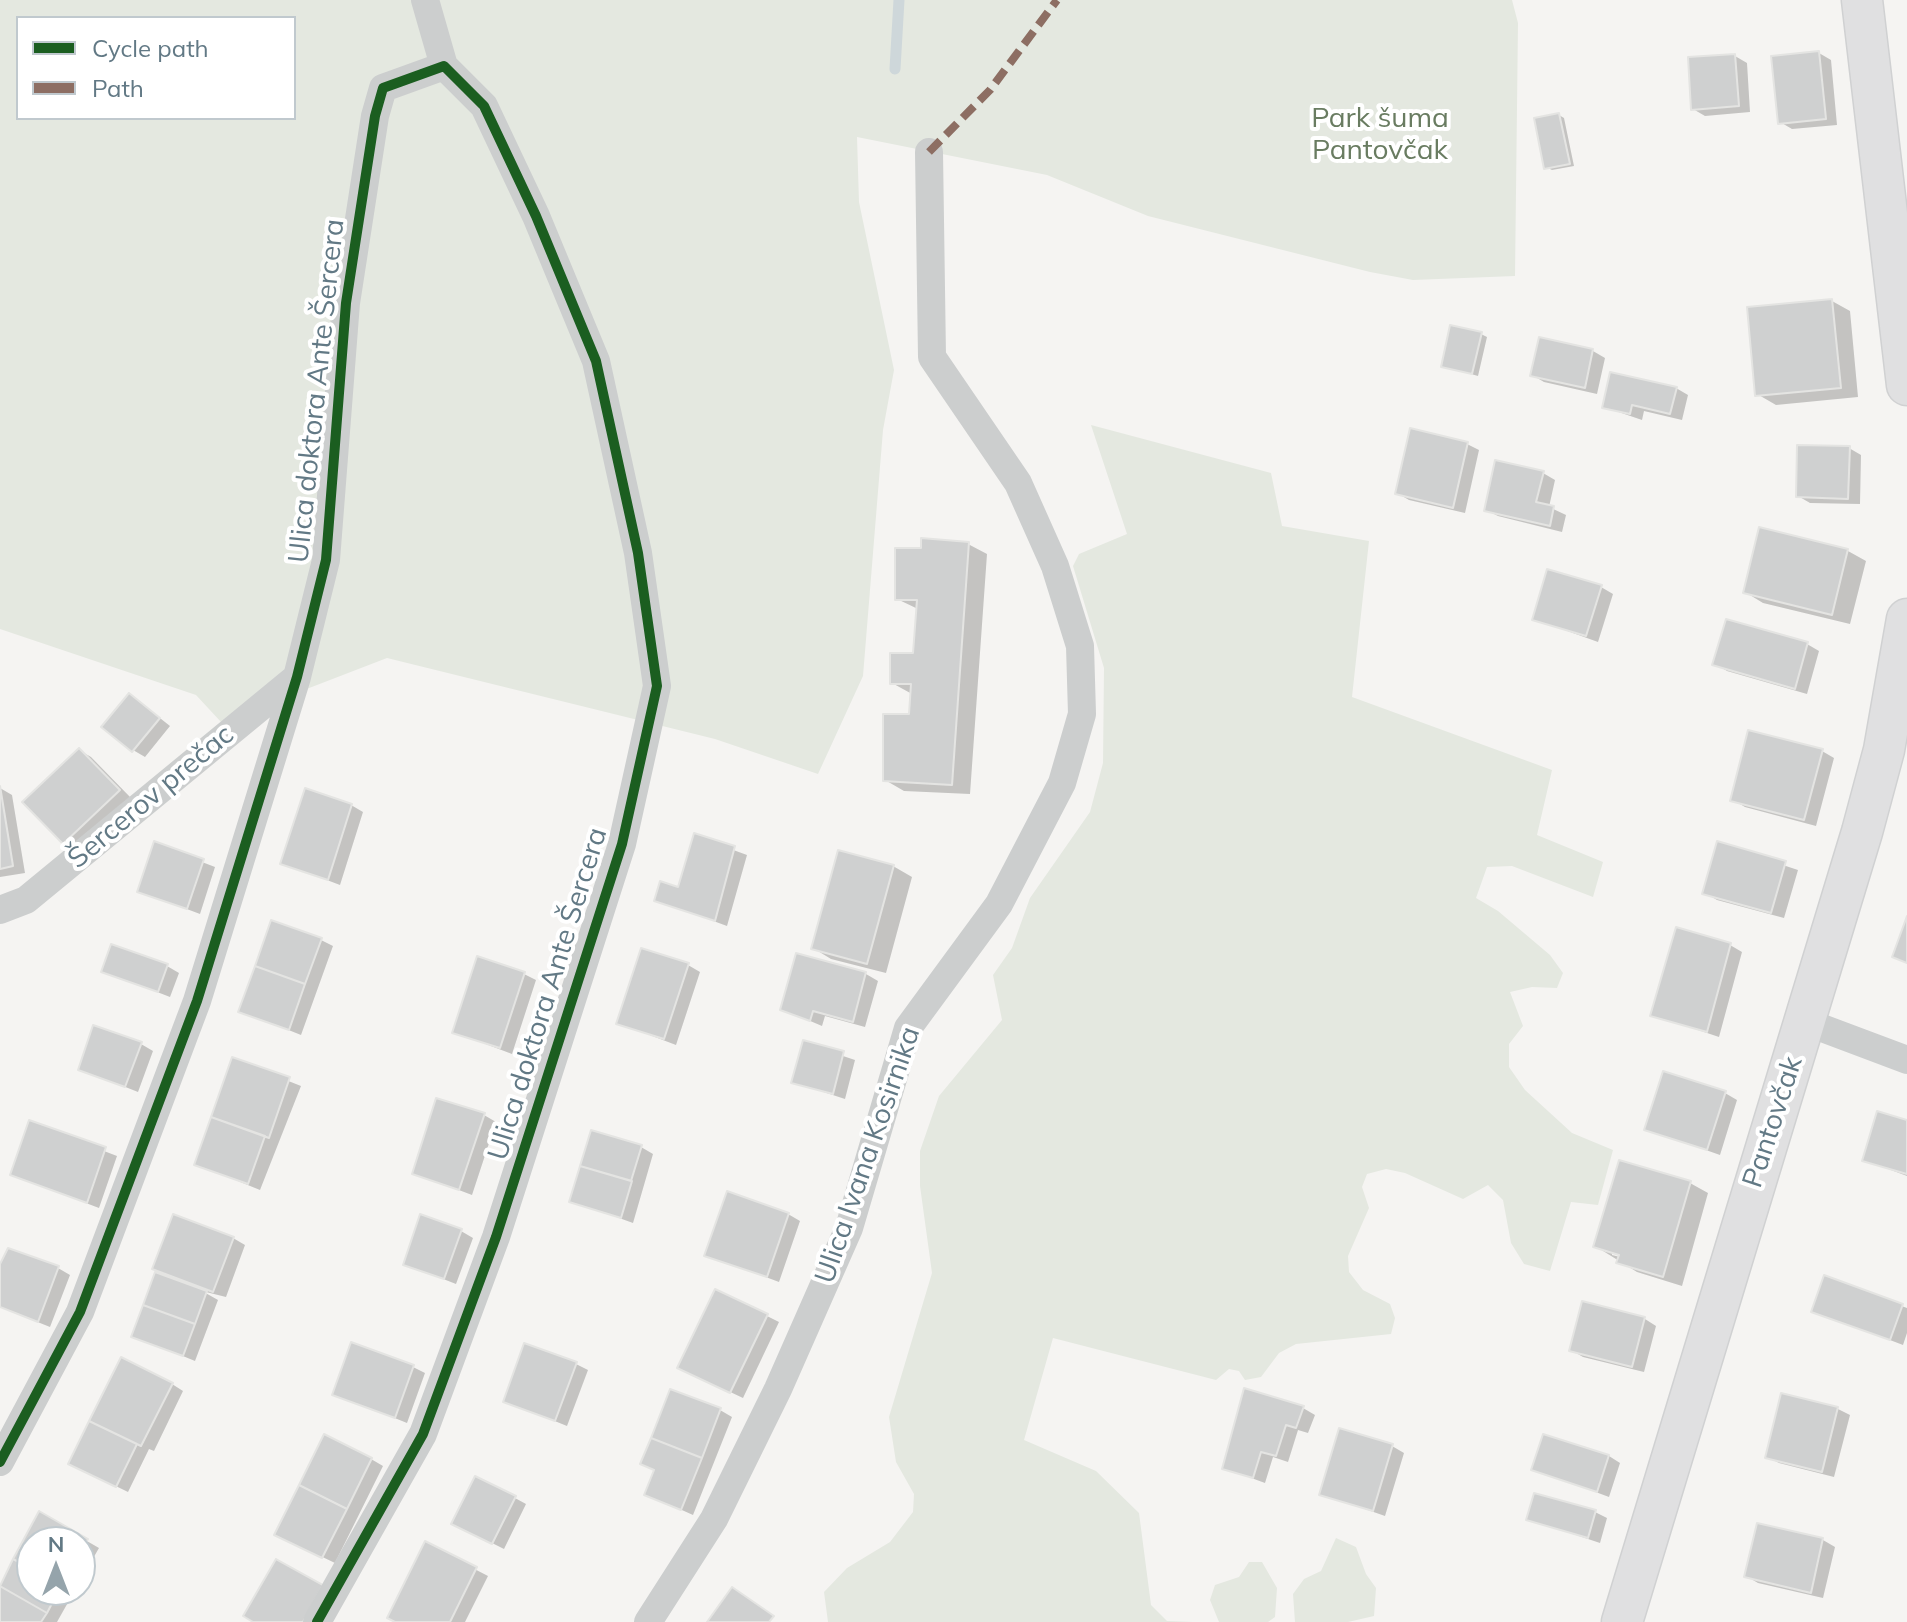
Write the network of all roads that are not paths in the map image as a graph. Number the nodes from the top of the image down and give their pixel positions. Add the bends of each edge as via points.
1 (425, 0) edge
2 (1862, 0) edge
3 (444, 66) junction
4 (929, 152) dead end
5 (1907, 385) edge
6 (1907, 619) edge
7 (297, 677) junction
8 (0, 910) edge
9 (1806, 1022) junction
10 (1907, 1060) edge
11 (0, 1462) edge
12 (317, 1622) edge
13 (648, 1622) edge
14 (1622, 1622) edge

1 - 3 street, Ulica doktora Ante Šercera
2 - 5 main road
3 - 7 street, Ulica doktora Ante Šercera via 383,88 375,116 346,303 326,560
3 - 12 street, Ulica doktora Ante Šercera via 484,106 596,361 638,553 657,686 622,844 496,1237 423,1434
4 - 13 street, Ulica Ivana Kosirnika via 932,357 1018,483 1055,566 1080,646 1082,714 1062,783 999,904 908,1028 849,1228 714,1519
6 - 9 main road, Pantovčak via 1884,750
7 - 8 street, Šercerov prečac via 26,900
7 - 11 street, Ulica doktora Ante Šercera via 197,1001 97,1268 80,1312
9 - 10 street
9 - 14 main road, Pantovčak

